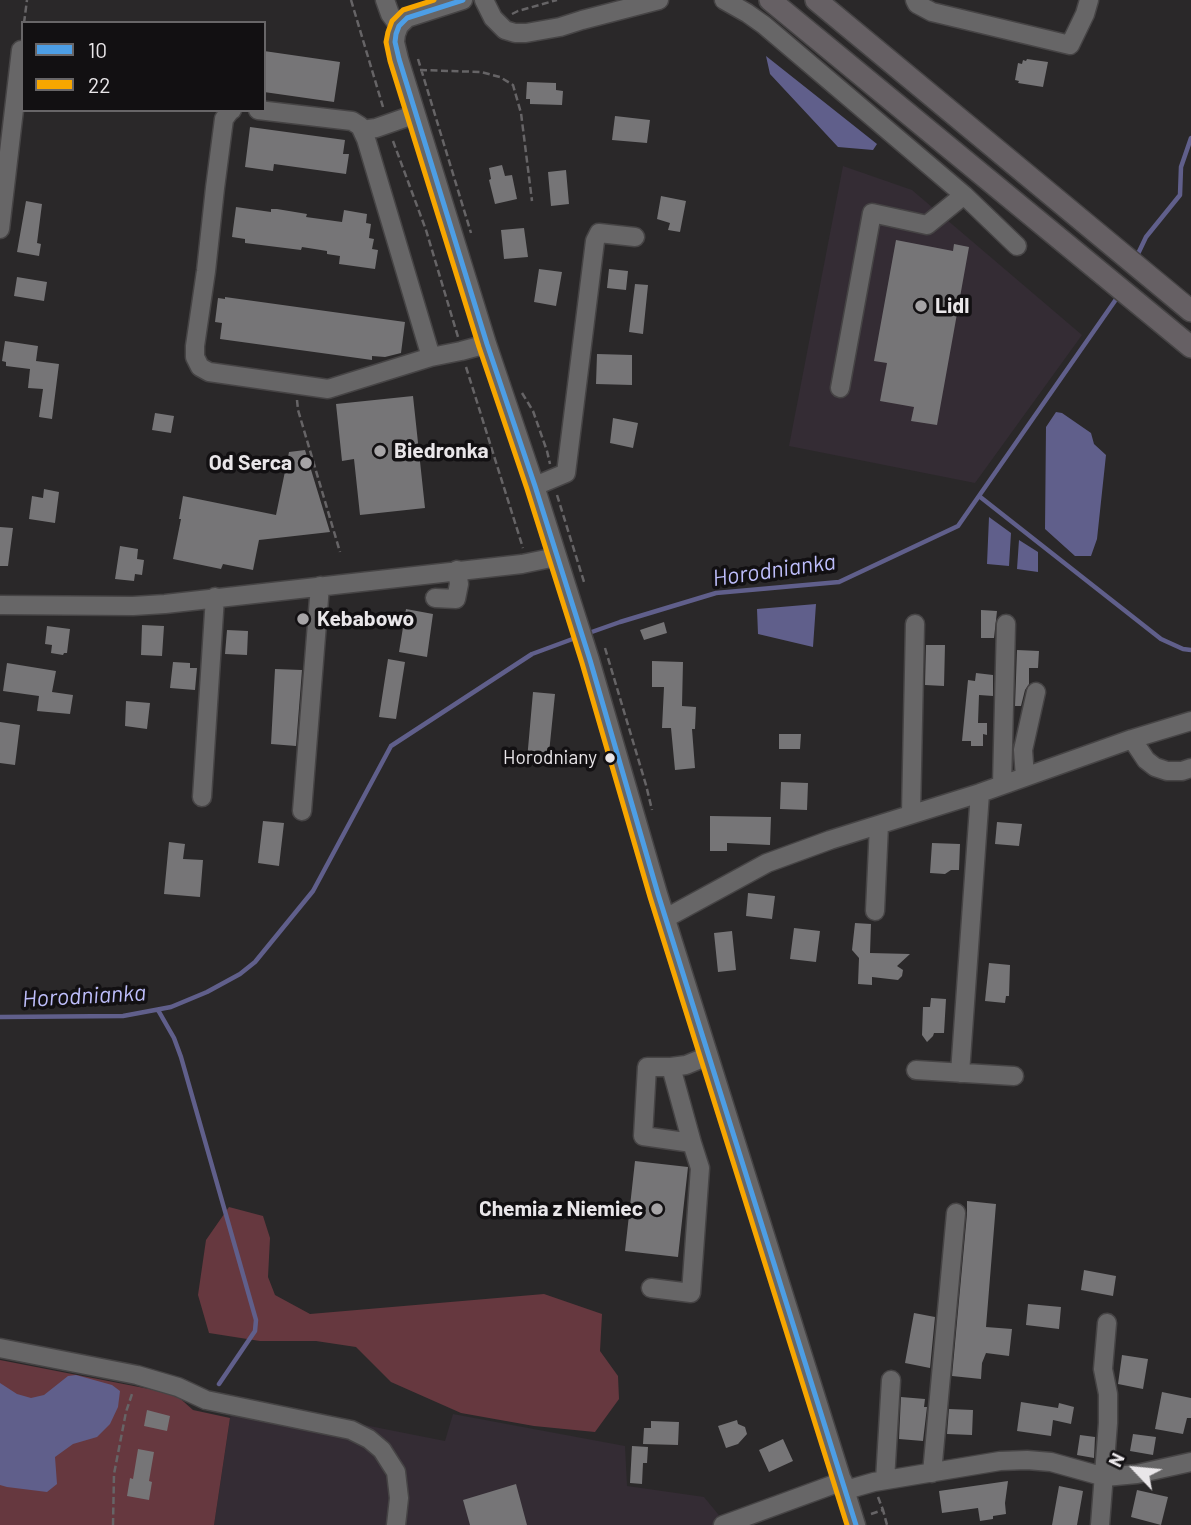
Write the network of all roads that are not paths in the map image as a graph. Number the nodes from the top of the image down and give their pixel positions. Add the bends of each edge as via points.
1 (385, 0) edge
2 (463, 0) edge
3 (484, 0) edge
4 (659, 0) edge
5 (724, 0) edge
6 (771, 0) edge
7 (816, 0) edge
8 (1089, 0) edge
9 (916, 2) edge
10 (399, 26) junction
11 (21, 50) dead end
12 (266, 111) edge
13 (229, 112) edge
14 (416, 114) junction
15 (362, 130) junction
16 (964, 195) junction
17 (0, 229) edge
18 (635, 237) dead end
19 (1017, 246) dead end
20 (1191, 310) edge
21 (487, 344) junction
22 (1191, 347) edge
23 (432, 357) junction
24 (840, 387) dead end
25 (535, 486) junction
26 (556, 557) junction
27 (457, 570) junction
28 (320, 586) junction
29 (215, 597) junction
30 (435, 598) dead end
31 (0, 605) edge
32 (915, 624) dead end
33 (1006, 624) dead end
34 (1036, 691) dead end
35 (1191, 721) edge
36 (1132, 740) junction
37 (1191, 768) edge
38 (1025, 777) junction
39 (1002, 785) junction
40 (980, 793) junction
41 (202, 797) dead end
42 (303, 811) dead end
43 (911, 814) junction
44 (879, 825) junction
45 (875, 911) dead end
46 (666, 918) junction
47 (708, 1056) junction
48 (671, 1067) junction
49 (916, 1070) dead end
50 (960, 1073) junction
51 (1014, 1076) dead end
52 (692, 1143) junction
53 (956, 1213) dead end
54 (651, 1288) dead end
55 (1107, 1323) dead end
56 (0, 1348) edge
57 (891, 1380) dead end
58 (1191, 1462) edge
59 (932, 1473) junction
60 (1105, 1477) junction
61 (885, 1480) junction
62 (845, 1485) junction
63 (396, 1525) edge
64 (723, 1525) edge
65 (856, 1525) edge
66 (1100, 1525) edge

1 - 10 street
2 - 10 street via 407,18
3 - 4 street via 493,18 515,33 560,27
5 - 16 street via 764,25
6 - 22 main road
7 - 20 main road
8 - 9 street via 1070,45 932,12
10 - 14 street via 395,42
11 - 17 street
12 - 15 street via 352,121
13 - 23 street via 224,120 195,346 200,367 328,389
14 - 15 street
14 - 21 street
15 - 23 street
16 - 19 street
16 - 24 street via 927,225 872,213
18 - 25 street via 599,233 595,241 566,473
21 - 23 street
21 - 25 street
25 - 26 street
26 - 27 street
26 - 46 street via 575,615 598,657
27 - 28 street
27 - 30 street via 456,599
28 - 29 street
28 - 42 street
29 - 31 street via 133,606
29 - 41 street
32 - 43 street
33 - 39 street
34 - 38 street via 1023,750
35 - 36 street
36 - 37 street via 1155,767 1167,771
36 - 38 street
38 - 39 street
39 - 40 street
40 - 43 street
40 - 50 street
43 - 44 street
44 - 45 street
44 - 46 street via 767,863
46 - 47 street
47 - 48 street
47 - 62 street
48 - 52 street
48 - 52 street via 647,1067 643,1136
49 - 50 street
50 - 51 street
52 - 54 street via 700,1168 691,1293
53 - 59 street
55 - 60 street
56 - 63 street via 137,1375 206,1399 351,1430 369,1438 396,1472
57 - 61 street
58 - 60 street
59 - 60 street via 1027,1460
59 - 61 street
60 - 66 street
61 - 62 street
62 - 64 street
62 - 65 street

